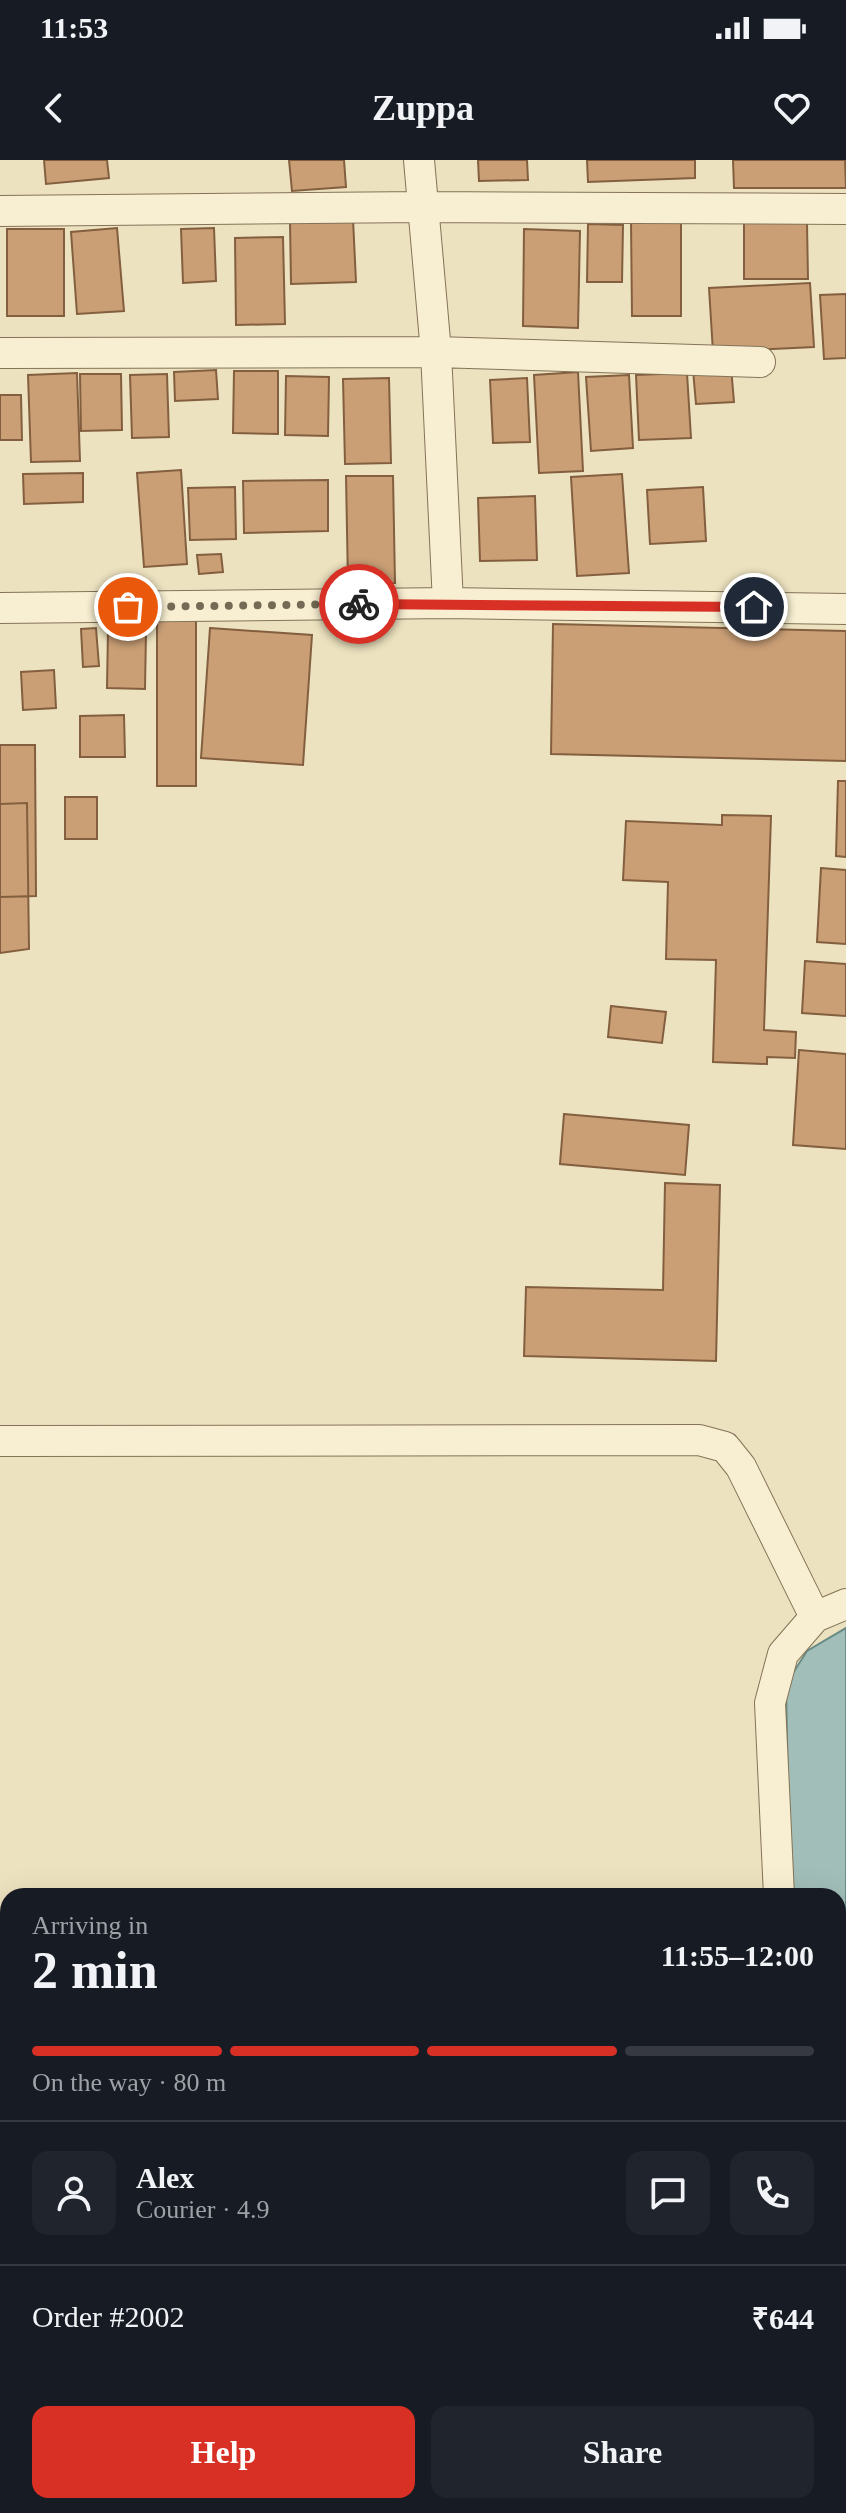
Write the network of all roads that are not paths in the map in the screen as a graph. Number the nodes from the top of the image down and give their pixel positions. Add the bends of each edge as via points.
1 (419, 160) edge
2 (422, 207) junction
3 (843, 209) edge
4 (0, 211) edge
5 (436, 352) junction
6 (0, 353) edge
7 (760, 362) dead end
8 (448, 603) junction
9 (0, 608) edge
10 (846, 609) edge
11 (0, 1441) edge
12 (846, 1604) edge
13 (815, 1617) junction
14 (779, 1888) edge

1 - 2 street
2 - 3 street
2 - 4 street
2 - 5 street
5 - 6 street
5 - 7 street
5 - 8 street
8 - 9 street
8 - 10 street
11 - 13 street via 699,1440 725,1447 741,1467
12 - 13 street
13 - 14 street via 783,1654 770,1703

